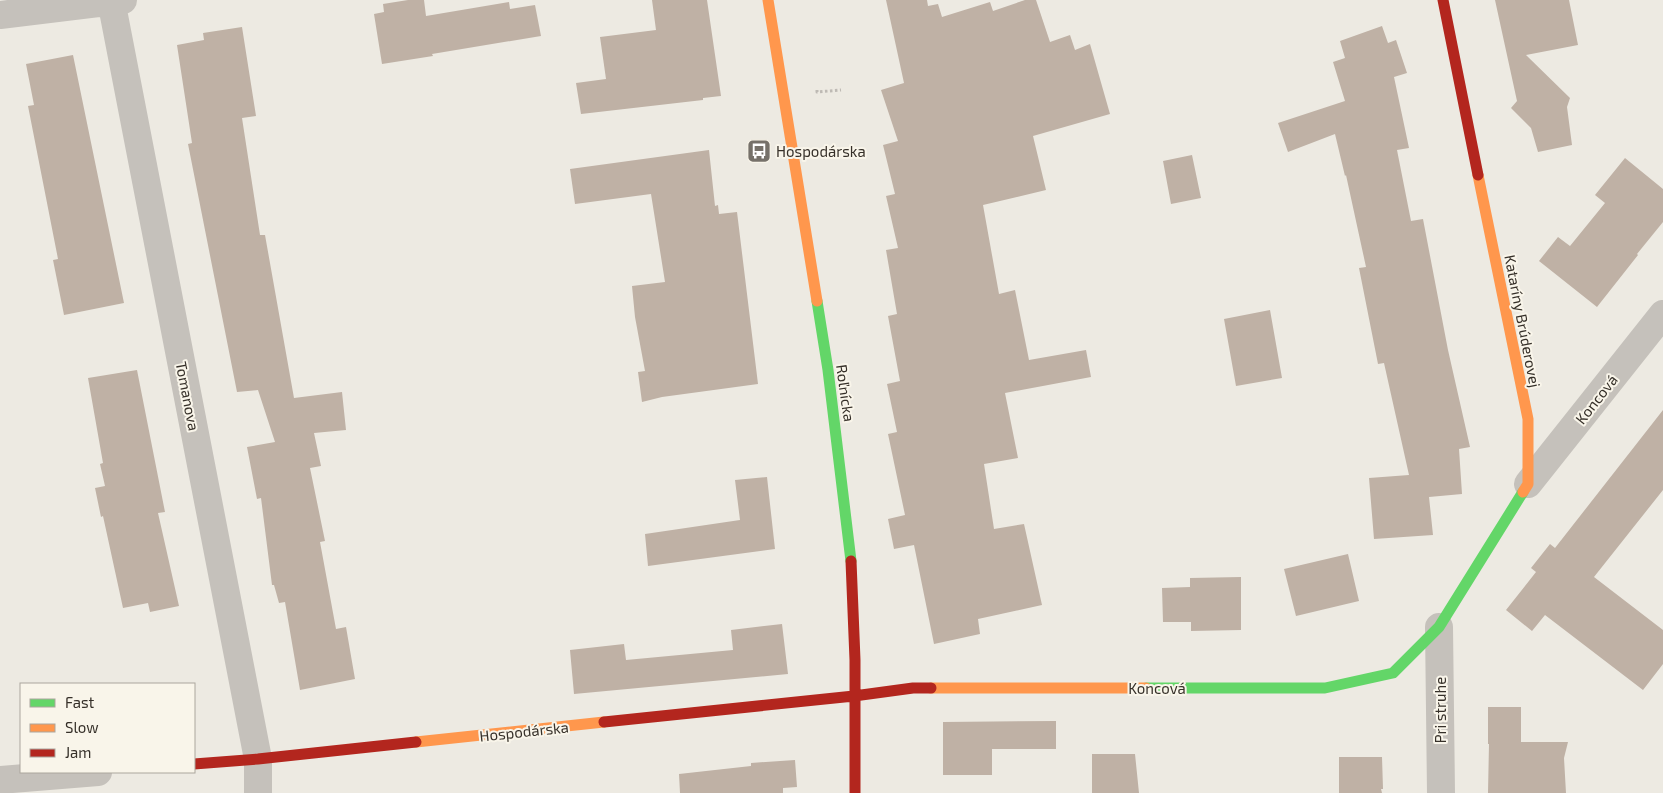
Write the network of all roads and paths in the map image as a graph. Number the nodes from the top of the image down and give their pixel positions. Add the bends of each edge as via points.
1 (768, 0) edge
2 (1443, 0) edge
3 (115, 1) edge
4 (0, 16) edge
5 (841, 90) dead end
6 (818, 92) dead end
7 (1663, 314) edge
8 (1528, 484) junction
9 (1439, 627) junction
10 (854, 696) junction
11 (258, 758) junction
12 (195, 764) edge
13 (86, 773) edge
14 (0, 780) edge
15 (258, 793) edge
16 (855, 793) edge
17 (1440, 793) edge

1 - 10 street, Roľnícka via 845,498 851,552
2 - 8 street, Kataríny Brúderovej via 1528,419
3 - 4 street
3 - 11 street, Tomanova
5 - 6 path
7 - 8 street, Koncová
8 - 9 street
9 - 10 street, Koncová via 1393,673 1325,688 913,688
9 - 17 street, Pri struhe
10 - 11 street, Hospodárska
10 - 16 street, Roľnícka
11 - 12 street, Hospodárska
11 - 15 street, Tomanova
13 - 14 street

